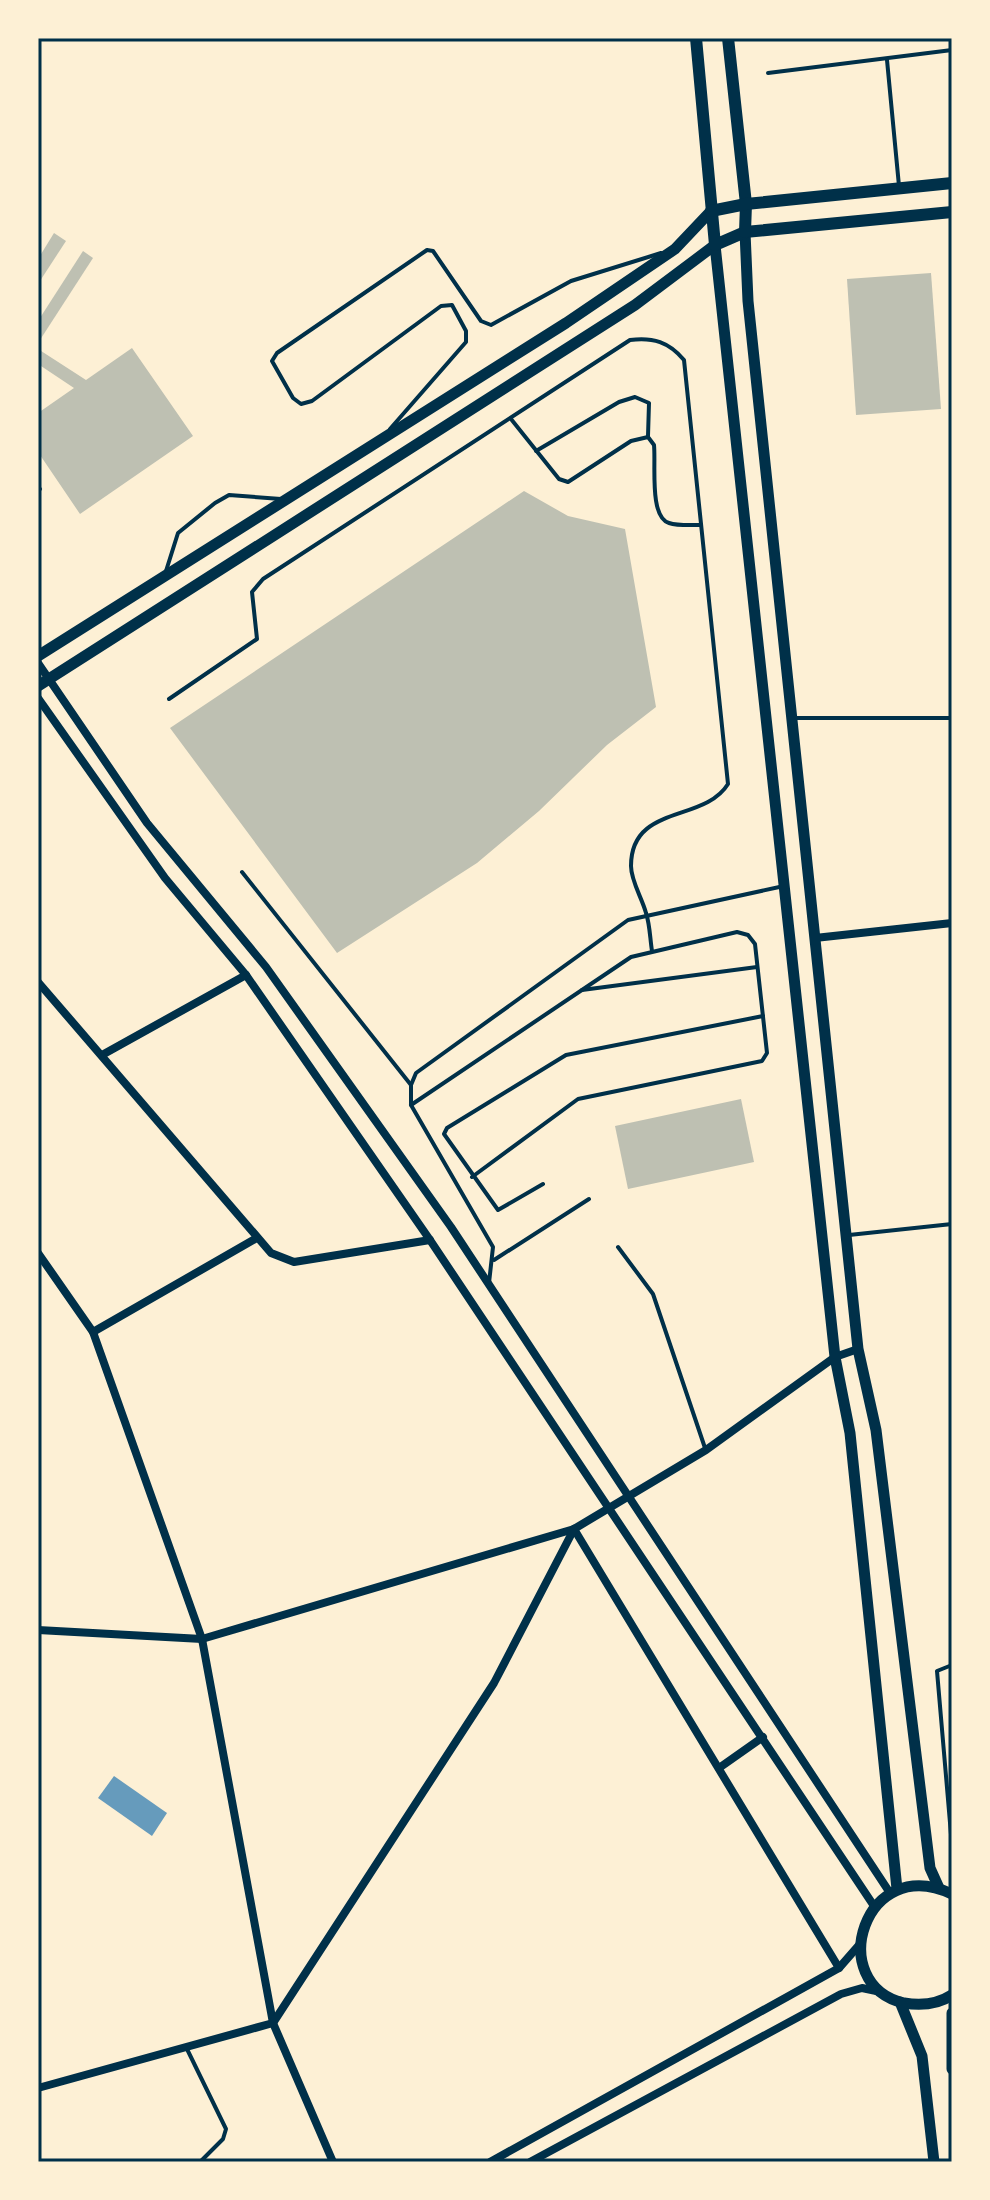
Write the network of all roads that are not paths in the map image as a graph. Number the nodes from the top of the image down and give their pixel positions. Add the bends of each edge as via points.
1 (696, 38) edge
2 (728, 38) edge
3 (952, 50) edge
4 (887, 60) junction
5 (768, 73) dead end
6 (952, 183) edge
7 (900, 188) junction
8 (746, 204) junction
9 (711, 211) junction
10 (952, 212) edge
11 (745, 232) junction
12 (715, 245) junction
13 (675, 249) junction
14 (511, 419) junction
15 (648, 437) junction
16 (382, 438) junction
17 (536, 451) junction
18 (283, 500) junction
19 (701, 525) junction
20 (164, 575) junction
21 (38, 656) edge
22 (38, 663) edge
23 (43, 683) edge
24 (38, 698) edge
25 (169, 699) dead end
26 (792, 718) junction
27 (952, 718) edge
28 (242, 872) dead end
29 (784, 886) junction
30 (647, 915) junction
31 (952, 923) edge
32 (815, 938) junction
33 (652, 951) junction
34 (757, 967) junction
35 (246, 975) junction
36 (38, 982) edge
37 (579, 990) junction
38 (763, 1016) junction
39 (102, 1055) junction
40 (411, 1085) junction
41 (411, 1105) junction
42 (472, 1177) junction
43 (543, 1184) dead end
44 (589, 1199) dead end
45 (952, 1224) edge
46 (846, 1236) junction
47 (255, 1239) junction
48 (430, 1240) junction
49 (618, 1247) dead end
50 (38, 1253) edge
51 (494, 1260) junction
52 (489, 1285) junction
53 (93, 1332) junction
54 (858, 1349) junction
55 (835, 1357) junction
56 (706, 1450) junction
57 (627, 1498) junction
58 (610, 1507) junction
59 (574, 1529) junction
60 (38, 1630) edge
61 (202, 1639) junction
62 (952, 1665) edge
63 (763, 1737) junction
64 (719, 1768) junction
65 (952, 1846) edge
66 (939, 1888) junction
67 (894, 1891) junction
68 (952, 1894) edge
69 (874, 1906) junction
70 (860, 1943) junction
71 (839, 1968) junction
72 (883, 1992) junction
73 (952, 1995) edge
74 (900, 2002) junction
75 (952, 2013) edge
76 (273, 2023) junction
77 (186, 2047) junction
78 (952, 2069) edge
79 (38, 2088) edge
80 (200, 2162) edge
81 (333, 2162) edge
82 (490, 2162) edge
83 (530, 2162) edge
84 (934, 2162) edge

1 - 9 main road
2 - 8 main road
3 - 4 lane
4 - 5 lane
4 - 7 lane
6 - 7 main road
7 - 8 main road
8 - 9 main road
8 - 11 main road
9 - 12 main road
9 - 13 street
10 - 11 main road
11 - 12 main road
11 - 26 street
12 - 23 street via 635,305
12 - 29 street
13 - 16 street
13 - 16 lane via 571,281 491,325 481,321 433,251 427,250 277,353 272,361 293,398 301,404 312,401 441,306 452,305 466,342
14 - 17 lane
14 - 19 lane via 630,340 647,338 674,348 684,360
14 - 25 lane via 263,579 252,592 257,639
15 - 17 lane via 631,441 568,482 559,479
15 - 17 lane via 649,403 635,397
15 - 19 lane via 654,445 656,510 662,520
16 - 18 street
18 - 20 street
18 - 20 lane via 229,495 215,503 178,533
19 - 30 lane via 728,784 709,804 660,817 638,839 630,869
20 - 21 street
22 - 23 street
23 - 52 street via 147,823 266,967
24 - 35 street via 165,878
26 - 27 lane
26 - 32 street
28 - 40 lane
29 - 30 lane
29 - 55 street
30 - 33 lane
30 - 40 lane via 613,930 439,1054 416,1073
31 - 32 street
32 - 46 street
33 - 34 lane via 737,932 755,944
33 - 37 lane via 631,957
34 - 37 lane
34 - 38 lane
35 - 39 street
35 - 48 street
36 - 39 street
37 - 41 lane
38 - 42 lane via 767,1053 762,1061 578,1099
38 - 42 lane via 557,1060 447,1128 447,1140
39 - 47 street
40 - 41 lane
41 - 51 lane via 488,1236
42 - 43 lane via 498,1210
44 - 51 lane
45 - 46 lane
46 - 54 street
47 - 48 street via 294,1262
47 - 53 street
48 - 58 street
49 - 56 lane via 653,1294
50 - 53 street
51 - 52 lane
52 - 57 street
53 - 61 street
54 - 55 street
54 - 66 street via 876,1430 930,1868
55 - 56 street
55 - 67 street via 850,1433
56 - 57 street
57 - 58 street
57 - 67 street
58 - 59 street
58 - 63 street
59 - 61 street
59 - 64 street
59 - 76 street via 494,1683
60 - 61 street
61 - 76 street
62 - 65 lane via 937,1671
63 - 64 street
63 - 69 street
64 - 71 street
66 - 67 street via 918,1885
66 - 68 street
67 - 69 street
69 - 70 street
70 - 71 street
70 - 72 street via 862,1962
71 - 82 street
72 - 74 street
72 - 83 street via 862,1988 841,1994
73 - 74 street via 932,2004
74 - 84 street via 922,2056
75 - 78 street
76 - 77 street
76 - 81 street
77 - 79 street
77 - 80 lane via 226,2129

